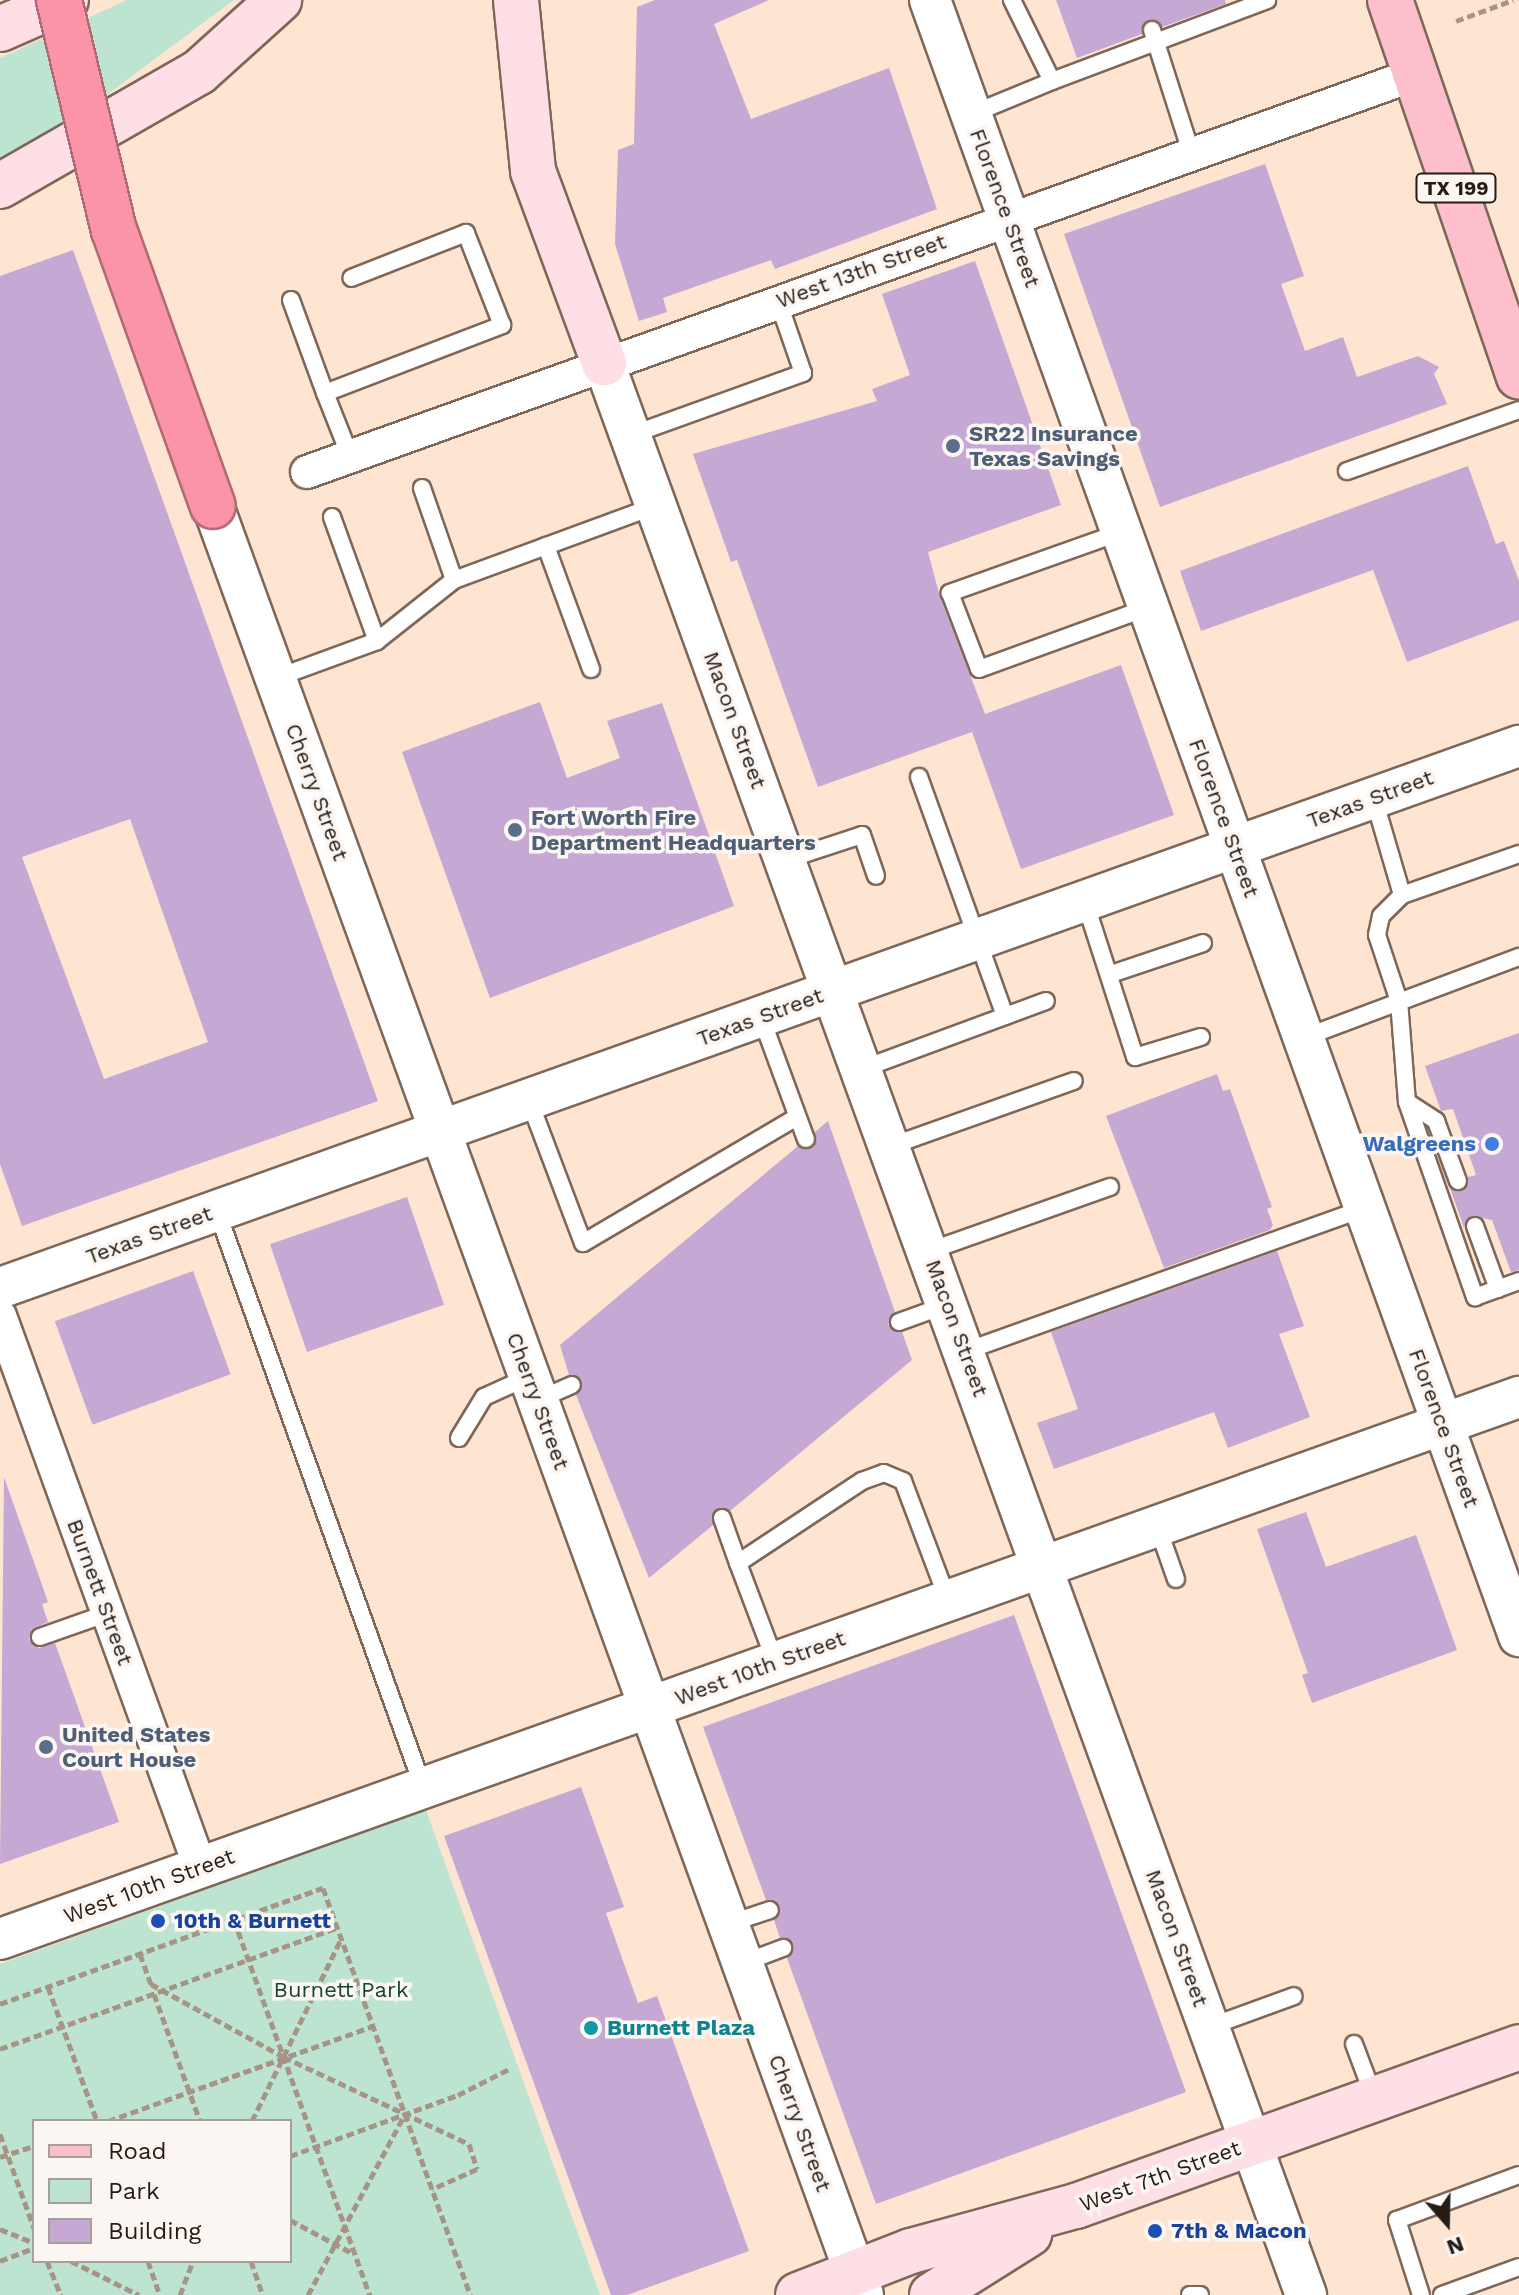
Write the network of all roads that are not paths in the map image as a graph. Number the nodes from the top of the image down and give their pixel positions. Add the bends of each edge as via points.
1 (59, 0) edge
2 (66, 0) edge
3 (279, 0) edge
4 (516, 0) edge
5 (930, 0) edge
6 (1012, 0) edge
7 (1267, 0) edge
8 (1390, 0) edge
9 (0, 29) edge
10 (1154, 36) junction
11 (1416, 74) junction
12 (1052, 81) junction
13 (971, 114) junction
14 (1192, 155) junction
15 (0, 186) edge
16 (1008, 218) junction
17 (351, 278) dead end
18 (291, 300) dead end
19 (778, 301) junction
20 (604, 363) junction
21 (1519, 377) edge
22 (325, 393) junction
23 (1519, 410) edge
24 (631, 435) junction
25 (350, 456) junction
26 (1347, 471) dead end
27 (307, 472) dead end
28 (422, 488) dead end
29 (213, 506) joint
30 (656, 506) junction
31 (332, 517) dead end
32 (1121, 532) junction
33 (546, 546) junction
34 (454, 580) junction
35 (1148, 607) junction
36 (377, 641) junction
37 (591, 669) dead end
38 (276, 678) junction
39 (1519, 746) edge
40 (919, 777) dead end
41 (1374, 798) junction
42 (1235, 848) junction
43 (1519, 854) edge
44 (786, 860) junction
45 (876, 876) dead end
46 (1402, 895) junction
47 (1084, 901) junction
48 (977, 939) junction
49 (1203, 943) dead end
50 (1519, 957) edge
51 (1111, 974) junction
52 (834, 991) junction
53 (1046, 1001) dead end
54 (1399, 1001) junction
55 (1005, 1016) junction
56 (761, 1017) junction
57 (1201, 1037) dead end
58 (1303, 1038) junction
59 (862, 1069) junction
60 (1074, 1081) dead end
61 (529, 1100) junction
62 (1407, 1102) junction
63 (797, 1117) junction
64 (441, 1131) junction
65 (806, 1139) dead end
66 (891, 1146) junction
67 (1458, 1181) dead end
68 (1110, 1187) dead end
69 (1365, 1208) junction
70 (217, 1211) junction
71 (1475, 1226) dead end
72 (929, 1251) junction
73 (1519, 1281) edge
74 (0, 1288) edge
75 (1498, 1289) junction
76 (948, 1304) junction
77 (0, 1316) edge
78 (899, 1322) dead end
79 (966, 1351) junction
80 (547, 1387) junction
81 (1519, 1397) edge
82 (1443, 1424) junction
83 (459, 1438) dead end
84 (722, 1518) dead end
85 (1157, 1526) junction
86 (738, 1563) junction
87 (1044, 1567) junction
88 (1176, 1579) dead end
89 (948, 1601) junction
90 (108, 1613) junction
91 (1519, 1636) edge
92 (40, 1637) dead end
93 (775, 1663) junction
94 (650, 1708) junction
95 (423, 1788) junction
96 (200, 1867) junction
97 (770, 1910) dead end
98 (728, 1924) junction
99 (0, 1939) edge
100 (783, 1948) dead end
101 (742, 1963) junction
102 (1294, 1996) dead end
103 (1209, 2027) junction
104 (1354, 2044) dead end
105 (1519, 2047) edge
106 (1374, 2099) junction
107 (1252, 2143) junction
108 (1519, 2175) edge
109 (1076, 2206) junction
110 (1519, 2267) edge
111 (859, 2284) edge
112 (798, 2295) edge
113 (932, 2295) edge
114 (1190, 2295) edge
115 (1200, 2295) edge
116 (1306, 2295) edge
117 (1421, 2295) edge
118 (1442, 2295) edge

1 - 29 highway, bridge via 114,230
2 - 9 main road
3 - 15 main road via 199,72
4 - 20 main road via 533,171
5 - 13 street, Florence Street
6 - 12 lane
7 - 10 lane
8 - 11 main road, TX 199
10 - 12 lane
10 - 14 lane
11 - 14 street, West 13th Street
11 - 21 main road, TX 199
12 - 13 lane
13 - 16 street, Florence Street
14 - 16 street, West 13th Street
16 - 19 street, West 13th Street
16 - 32 street, Florence Street
17 - 22 lane via 466,233 502,325
18 - 22 lane
19 - 20 street, West 13th Street
19 - 24 lane via 803,373
20 - 24 street, Macon Street
20 - 25 street, West 13th Street
22 - 25 lane
23 - 26 lane
24 - 30 street, Macon Street
25 - 27 street, West 13th Street
28 - 34 lane
29 - 38 street, Cherry Street
30 - 33 lane
30 - 44 street, Macon Street
31 - 36 lane
32 - 35 street, Florence Street
32 - 35 lane via 950,593 979,669
33 - 34 lane
33 - 37 lane
34 - 36 lane
35 - 42 street, Florence Street
36 - 38 lane
38 - 64 street, Cherry Street
39 - 41 street, Texas Street
40 - 48 lane
41 - 42 street, Texas Street
41 - 46 lane
42 - 47 street, Texas Street
42 - 58 street, Florence Street
43 - 46 lane
44 - 45 lane via 862,835
44 - 52 street, Macon Street
46 - 54 lane via 1381,916 1377,935
47 - 48 street, Texas Street
47 - 51 lane
48 - 52 street, Texas Street
48 - 55 lane
49 - 51 lane
50 - 54 lane
51 - 57 lane via 1135,1057
52 - 56 street, Texas Street
52 - 59 street, Macon Street
53 - 55 lane
54 - 58 lane
54 - 62 lane
55 - 59 lane
56 - 61 street, Texas Street
56 - 63 lane
58 - 69 street, Florence Street
59 - 66 street, Macon Street
60 - 66 lane
61 - 63 lane via 583,1243
61 - 64 street, Texas Street
62 - 67 lane via 1436,1121
62 - 75 lane via 1475,1297
63 - 65 lane
64 - 70 street, Texas Street
64 - 80 street, Cherry Street
66 - 72 street, Macon Street
68 - 72 lane
69 - 79 lane
69 - 82 street, Florence Street
70 - 74 street, Texas Street
70 - 95 lane
71 - 75 lane
72 - 76 street, Macon Street
73 - 75 lane
76 - 78 lane
76 - 79 street, Macon Street
77 - 90 street, Burnett Street
79 - 87 street, Macon Street
80 - 83 lane via 484,1397
80 - 94 street, Cherry Street
81 - 82 street, West 10th Street
82 - 85 street, West 10th Street
82 - 91 street, Florence Street
84 - 86 lane
85 - 87 street, West 10th Street
85 - 88 lane
86 - 89 lane via 862,1481 884,1473 903,1481
86 - 93 lane
87 - 89 street, West 10th Street
87 - 103 street, Macon Street
89 - 93 street, West 10th Street
90 - 92 lane
90 - 96 street, Burnett Street
93 - 94 street, West 10th Street
94 - 95 street, West 10th Street
94 - 98 street, Cherry Street
95 - 96 street, West 10th Street
96 - 99 street, West 10th Street
97 - 98 lane
98 - 101 street, Cherry Street
100 - 101 lane
101 - 111 street, Cherry Street
102 - 103 lane
103 - 107 street, Macon Street
104 - 106 lane
105 - 106 main road, West 7th Street
106 - 107 main road, West 7th Street
107 - 109 main road, West 7th Street
107 - 116 street, Macon Street
108 - 117 lane via 1397,2220
109 - 111 main road, West 7th Street via 911,2251
109 - 113 main road
110 - 118 lane
111 - 112 main road, West 7th Street
114 - 115 lane

